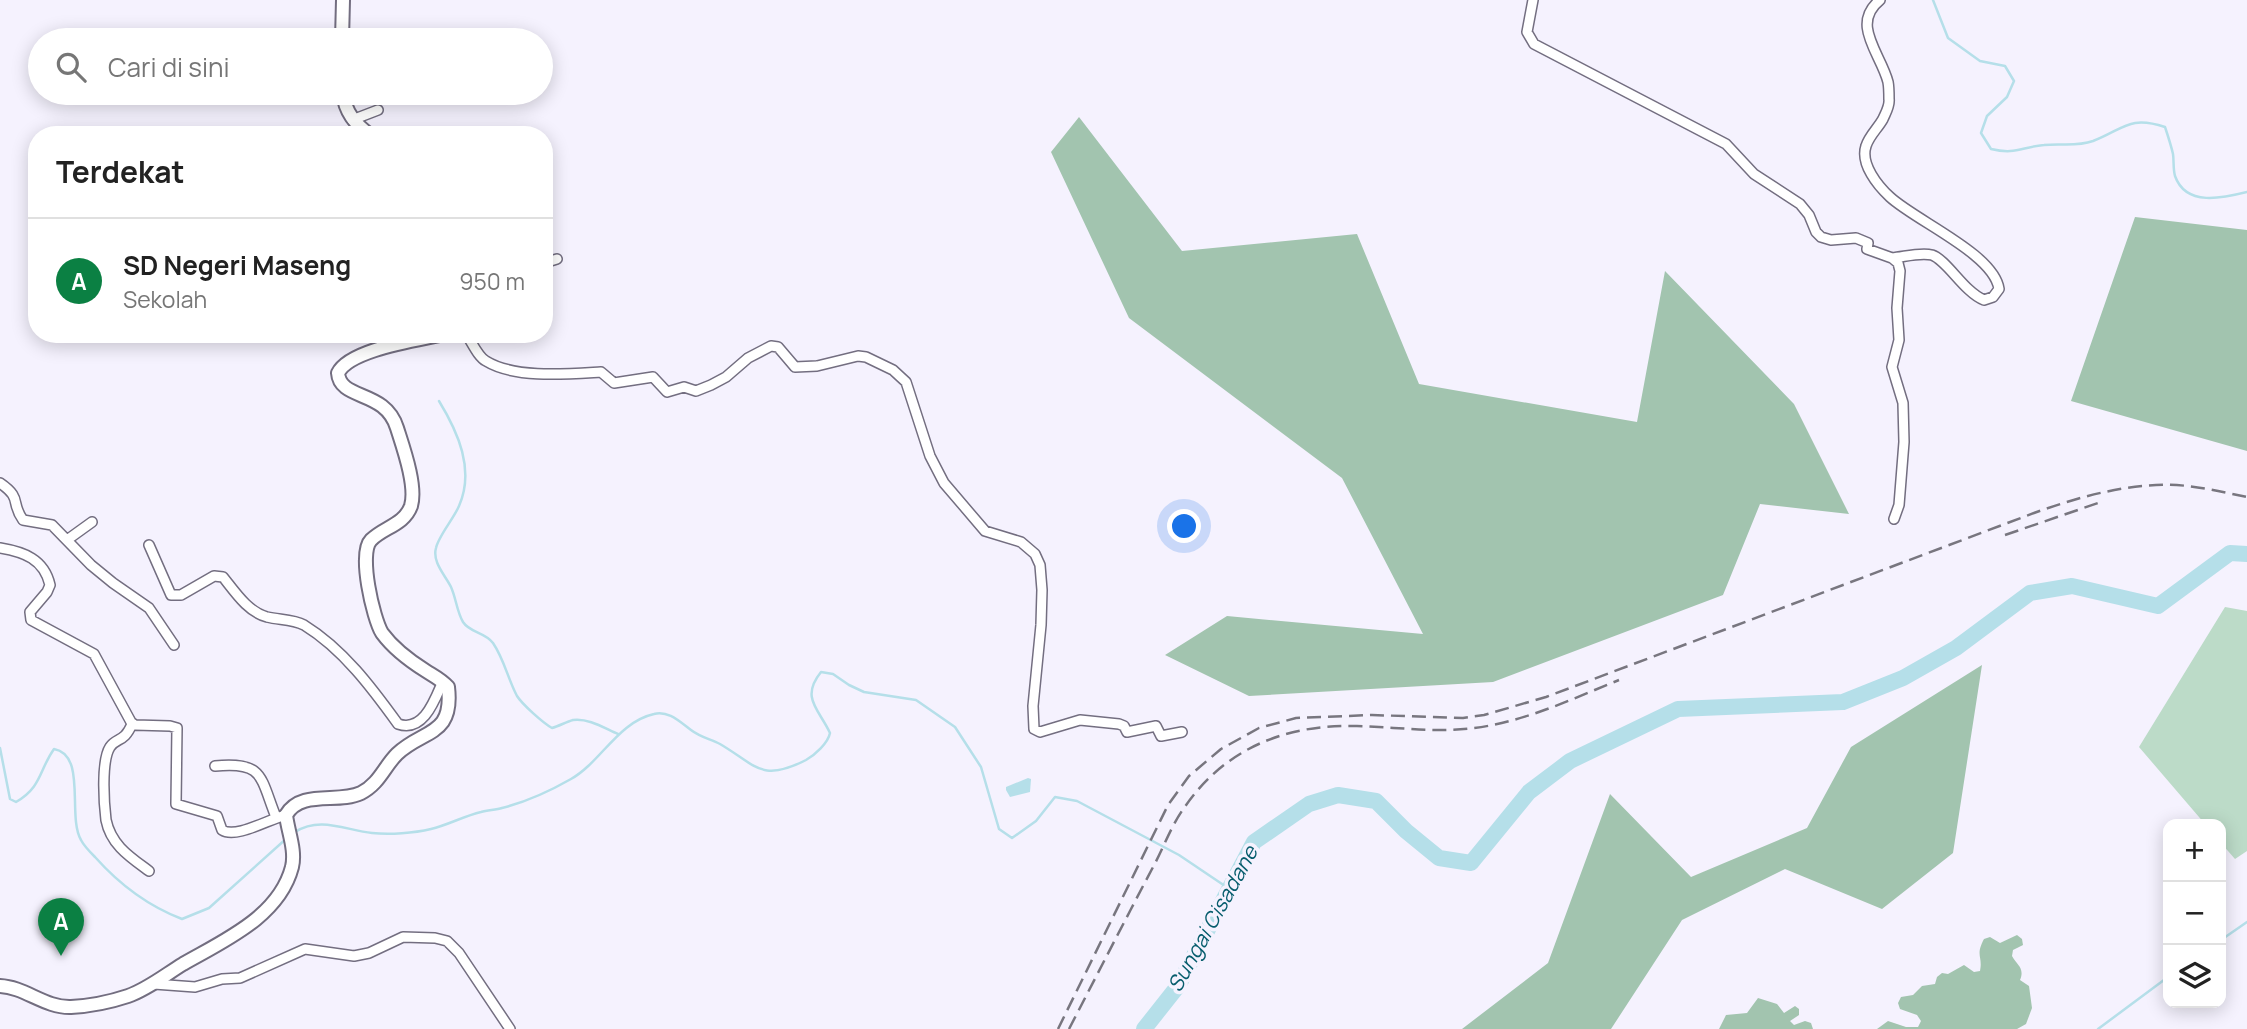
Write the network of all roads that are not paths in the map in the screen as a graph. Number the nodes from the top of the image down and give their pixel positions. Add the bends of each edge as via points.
1 (343, 0) edge
2 (1533, 0) edge
3 (1880, 0) edge
4 (342, 28) edge
5 (345, 105) edge
6 (378, 110) dead end
7 (352, 120) junction
8 (359, 126) edge
9 (1892, 258) junction
10 (557, 259) dead end
11 (553, 260) edge
12 (408, 343) edge
13 (472, 343) edge
14 (0, 483) edge
15 (1894, 519) dead end
16 (92, 522) dead end
17 (67, 540) junction
18 (149, 545) dead end
19 (0, 548) edge
20 (174, 645) dead end
21 (443, 681) junction
22 (132, 724) junction
23 (1182, 732) dead end
24 (215, 766) dead end
25 (281, 816) junction
26 (149, 871) dead end
27 (152, 984) junction
28 (0, 986) edge
29 (510, 1029) edge

1 - 4 street
2 - 9 street via 1527,32 1534,44 1726,144 1754,174 1800,204 1821,237 1856,238 1868,243 1867,249
3 - 9 street via 1868,12 1866,26 1888,83 1890,104 1865,148 1865,160 1888,195 1956,240 1996,279 1999,289 1987,300 1980,299 1934,256
5 - 7 street
6 - 7 street
7 - 8 street
9 - 15 street via 1901,276 1899,340 1892,371 1903,403 1904,442
10 - 11 street
12 - 21 street via 350,359 338,373 347,389 391,412 412,492 407,514 367,547 374,614 395,648
13 - 23 street via 482,358 516,371 601,372 614,383 650,376 668,392 684,387 696,391 711,385 771,346 795,367 858,356 893,370 906,382 930,456 944,483 985,531 1021,542 1038,559 1042,590 1034,729 1040,732 1085,720 1119,724 1127,732 1156,726 1162,736
14 - 17 street via 15,495 23,520 49,523
16 - 17 street
17 - 20 street via 103,576 149,608
18 - 21 street via 171,595 181,596 214,576 223,578 255,611 300,623 324,639 398,724 404,726 427,715
19 - 22 street via 27,554 39,564 50,585 30,612 31,620 94,654
21 - 25 street via 449,690 447,707 437,729 400,751 374,784 355,795 304,801
22 - 25 street via 177,728 176,804 217,816 228,834
22 - 26 street via 108,755 106,820 119,848
24 - 25 street via 253,768
25 - 27 street via 293,858 278,894 262,914 232,936
27 - 28 street via 114,1000 70,1007
27 - 29 street via 198,987 244,977 305,949 354,956 402,937 435,938 447,941 458,953

